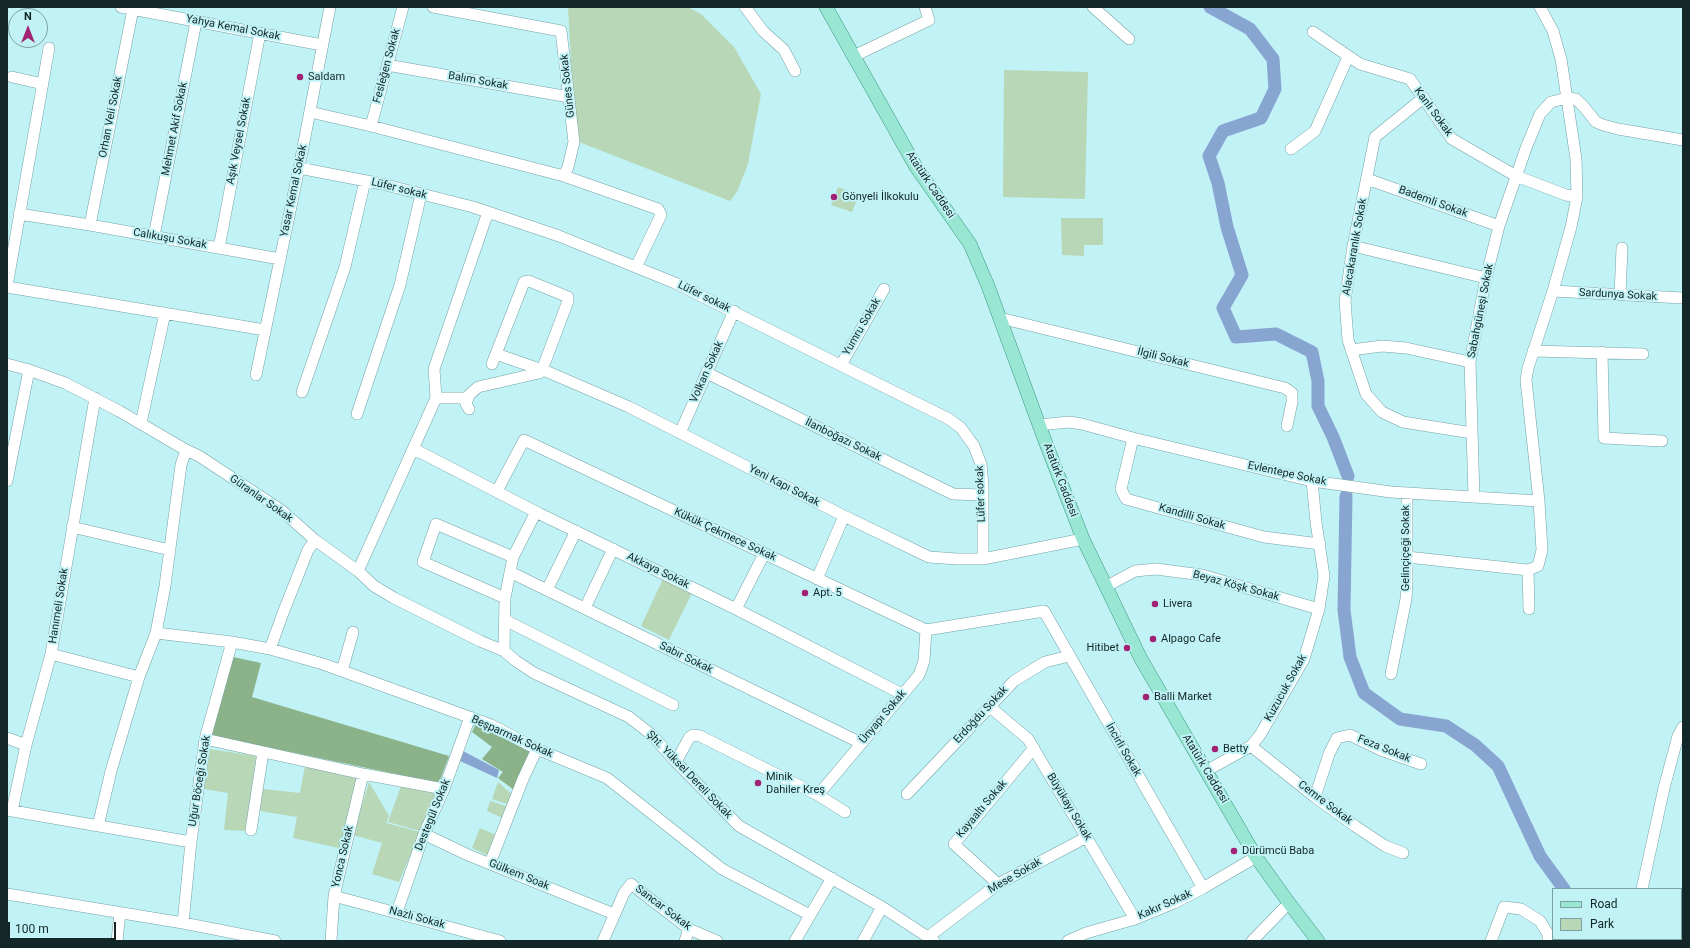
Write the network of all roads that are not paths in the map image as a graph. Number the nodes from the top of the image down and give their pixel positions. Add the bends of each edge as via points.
1 (121, 7) edge
2 (330, 7) edge
3 (403, 7) edge
4 (433, 7) edge
5 (745, 7) edge
6 (826, 7) edge
7 (926, 7) edge
8 (1094, 7) edge
9 (1540, 7) edge
10 (133, 10) junction
11 (196, 22) junction
12 (1313, 32) dead end
13 (260, 33) junction
14 (1130, 39) dead end
15 (322, 45) junction
16 (50, 48) dead end
17 (854, 56) junction
18 (1348, 57) junction
19 (388, 65) junction
20 (795, 71) dead end
21 (12, 77) dead end
22 (43, 84) junction
23 (569, 97) junction
24 (1567, 98) junction
25 (1422, 99) junction
26 (310, 112) junction
27 (371, 126) junction
28 (1683, 140) edge
29 (1291, 149) dead end
30 (299, 168) junction
31 (564, 176) junction
32 (1516, 176) junction
33 (1368, 179) junction
34 (365, 181) junction
35 (421, 194) junction
36 (1577, 197) junction
37 (488, 212) junction
38 (19, 214) junction
39 (90, 225) junction
40 (1499, 226) junction
41 (154, 236) junction
42 (1353, 246) junction
43 (219, 248) junction
44 (1622, 248) dead end
45 (280, 259) junction
46 (636, 267) junction
47 (1486, 278) junction
48 (7, 287) edge
49 (884, 289) dead end
50 (1553, 291) junction
51 (1620, 295) junction
52 (1683, 298) edge
53 (734, 311) junction
54 (164, 314) junction
55 (1000, 318) junction
56 (265, 330) junction
57 (1352, 350) junction
58 (1533, 351) junction
59 (1602, 352) junction
60 (1643, 354) dead end
61 (1470, 362) junction
62 (7, 364) edge
63 (841, 365) junction
64 (29, 370) junction
65 (542, 370) junction
66 (707, 373) junction
67 (256, 375) dead end
68 (302, 392) dead end
69 (95, 398) junction
70 (436, 398) junction
71 (357, 414) dead end
72 (141, 423) junction
73 (1039, 425) junction
74 (1287, 426) dead end
75 (680, 433) junction
76 (1472, 433) junction
77 (1133, 438) junction
78 (1662, 441) dead end
79 (414, 449) junction
80 (186, 450) junction
81 (7, 481) edge
82 (1312, 481) junction
83 (497, 491) junction
84 (1407, 493) junction
85 (983, 495) junction
86 (1474, 497) junction
87 (1539, 501) junction
88 (536, 512) junction
89 (844, 516) junction
90 (72, 527) junction
91 (576, 531) junction
92 (1083, 538) junction
93 (315, 540) junction
94 (1320, 544) junction
95 (613, 549) junction
96 (170, 550) junction
97 (764, 554) junction
98 (513, 557) junction
99 (1407, 557) junction
100 (982, 559) junction
101 (1528, 570) junction
102 (358, 571) junction
103 (510, 572) junction
104 (817, 579) junction
105 (1107, 586) junction
106 (547, 590) junction
107 (505, 598) junction
108 (584, 608) junction
109 (736, 609) junction
110 (1320, 609) junction
111 (1529, 609) dead end
112 (505, 620) junction
113 (926, 630) junction
114 (352, 632) dead end
115 (156, 633) junction
116 (232, 642) junction
117 (270, 649) junction
118 (504, 651) junction
119 (51, 654) junction
120 (1069, 656) junction
121 (342, 672) junction
122 (1391, 674) dead end
123 (139, 677) junction
124 (902, 694) junction
125 (674, 705) dead end
126 (990, 707) junction
127 (470, 717) junction
128 (1683, 727) edge
129 (7, 738) edge
130 (205, 739) junction
131 (861, 743) junction
132 (26, 745) junction
133 (1250, 746) junction
134 (1034, 748) junction
135 (537, 749) junction
136 (263, 752) junction
137 (676, 762) junction
138 (1422, 764) dead end
139 (1206, 771) junction
140 (363, 774) junction
141 (444, 789) junction
142 (907, 794) dead end
143 (818, 795) junction
144 (1315, 797) junction
145 (10, 810) edge
146 (845, 812) dead end
147 (98, 826) junction
148 (251, 830) dead end
149 (424, 834) junction
150 (1087, 837) junction
151 (191, 842) junction
152 (1404, 853) dead end
153 (1256, 856) junction
154 (490, 863) junction
155 (832, 878) junction
156 (998, 884) junction
157 (1203, 888) junction
158 (1642, 888) edge
159 (7, 894) edge
160 (334, 896) junction
161 (1288, 903) junction
162 (882, 907) junction
163 (397, 912) junction
164 (120, 913) junction
165 (614, 914) junction
166 (810, 915) junction
167 (1135, 919) junction
168 (183, 923) junction
169 (689, 929) junction
170 (1087, 937) edge
171 (931, 939) edge
172 (117, 941) edge
173 (275, 941) edge
174 (331, 941) edge
175 (500, 941) edge
176 (603, 941) edge
177 (685, 941) edge
178 (717, 941) edge
179 (795, 941) edge
180 (863, 941) edge
181 (1068, 941) edge
182 (1252, 941) edge
183 (1318, 941) edge
184 (1491, 941) edge
185 (1548, 941) edge

1 - 10 street, Yahya Kemal Sokak
2 - 15 street, Yasar Kemal Sokak
3 - 19 street, Fesleğen Sokak
4 - 23 street, Günes Sokak via 562,31
5 - 20 street via 763,31 784,50
6 - 17 main road, Atatürk Caddesi
7 - 17 street via 929,20
8 - 14 street
9 - 24 street via 1553,31 1561,59
10 - 11 street, Yahya Kemal Sokak
10 - 39 street, Orhan Veli Sokak
11 - 13 street, Yahya Kemal Sokak
11 - 41 street, Mehmet Akif Sokak
12 - 18 street, Kanlı Sokak
13 - 15 street, Yahya Kemal Sokak
13 - 43 street, Aşık Veysel Sokak
15 - 26 street, Yasar Kemal Sokak
16 - 22 street
17 - 55 main road, Atatürk Caddesi via 916,167 970,244
18 - 25 street, Kanlı Sokak via 1360,64 1410,80
18 - 29 street via 1315,131
19 - 23 street, Balım Sokak
19 - 27 street, Fesleğen Sokak
21 - 22 street
22 - 38 street
23 - 31 street, Günes Sokak via 574,142
24 - 28 street via 1576,100 1596,122 1603,125
24 - 32 street, Sabahgüneşi Sokak via 1551,102 1540,114
24 - 36 street via 1576,159
25 - 32 street, Kanlı Sokak via 1452,139
25 - 33 street, Alacakaranlık Sokak via 1374,137
26 - 27 street
26 - 30 street, Yasar Kemal Sokak
27 - 31 street
30 - 34 street, Lüfer sokak
30 - 45 street, Yasar Kemal Sokak
31 - 46 street via 658,209 660,215
32 - 36 street, Kanlı Sokak
32 - 40 street, Sabahgüneşi Sokak
33 - 40 street, Bademli Sokak
33 - 42 street, Alacakaranlık Sokak
34 - 35 street, Lüfer sokak
34 - 68 street via 346,267
35 - 37 street, Lüfer sokak
35 - 71 street via 400,285
36 - 50 street via 1572,227
37 - 46 street, Lüfer sokak via 559,236
37 - 70 street via 434,369
38 - 39 street, Calıkuşu Sokak
38 - 48 street
39 - 41 street, Calıkuşu Sokak
40 - 47 street, Sabahgüneşi Sokak
41 - 43 street, Calıkuşu Sokak
42 - 47 street
42 - 57 street, Alacakaranlık Sokak via 1345,301 1348,340
43 - 45 street, Calıkuşu Sokak
44 - 51 street
45 - 56 street, Yasar Kemal Sokak
46 - 53 street, Lüfer sokak
47 - 61 street, Sabahgüneşi Sokak
48 - 54 street
49 - 63 street, Yumru Sokak
50 - 51 street, Sardunya Sokak
50 - 58 street
51 - 52 street, Sardunya Sokak
53 - 63 street, Lüfer sokak
53 - 66 street, Volkan Sokak
54 - 56 street
54 - 72 street
55 - 73 main road, Atatürk Caddesi
55 - 74 street, İlgili Sokak via 1285,388 1292,393
56 - 67 street, Yasar Kemal Sokak
57 - 61 street via 1382,346 1406,348
57 - 76 street, Alacakaranlık Sokak via 1366,394 1382,412 1403,422
58 - 59 street
58 - 87 street via 1526,380
59 - 60 street
59 - 78 street via 1604,438
61 - 76 street, Sabahgüneşi Sokak
62 - 64 street, Güranlar Sokak
63 - 85 street, Lüfer sokak via 949,419 960,428 974,446 981,464
64 - 69 street, Güranlar Sokak
64 - 81 street
65 - 65 street, Yeni Kapı Sokak via 568,297 529,281 524,282 494,359
65 - 70 street via 539,373 478,387 471,392 469,403
65 - 75 street, Yeni Kapı Sokak via 629,407
66 - 75 street, Volkan Sokak
66 - 85 street, İlanboğazı Sokak via 953,494
69 - 72 street, Güranlar Sokak
69 - 90 street, Hanımeli Sokak
70 - 79 street
72 - 80 street, Güranlar Sokak
73 - 77 street, Evlentepe Sokak via 1069,422
73 - 92 main road, Atatürk Caddesi
75 - 89 street, Yeni Kapı Sokak
76 - 86 street, Sabahgüneşi Sokak
77 - 82 street, Evlentepe Sokak
77 - 94 street, Kandilli Sokak via 1121,490 1126,499 1264,537
79 - 83 street, Akkaya Sokak
79 - 102 street
80 - 93 street, Güranlar Sokak via 281,510
80 - 96 street via 181,465
82 - 84 street, Evlentepe Sokak
82 - 94 street, Kuzucuk Sokak
83 - 88 street, Akkaya Sokak
83 - 97 street, Kükük Çekmece Sokak via 524,440
84 - 86 street, Evlentepe Sokak
84 - 99 street, Gelinçiçeği Sokak
85 - 100 street, Lüfer sokak
86 - 87 street, Evlentepe Sokak
87 - 101 street via 1542,550 1538,566
88 - 91 street, Akkaya Sokak
88 - 98 street
89 - 100 street, Yeni Kapı Sokak via 928,557
89 - 104 street
90 - 96 street
90 - 119 street, Hanımeli Sokak
91 - 95 street, Akkaya Sokak
91 - 106 street
92 - 100 street, Yeni Kapı Sokak
92 - 105 main road, Atatürk Caddesi
93 - 102 street, Güranlar Sokak
93 - 117 street
94 - 110 street, Kuzucuk Sokak via 1324,576
95 - 108 street
95 - 109 street, Akkaya Sokak
96 - 115 street
97 - 104 street, Kükük Çekmece Sokak
97 - 109 street
98 - 103 street
98 - 107 street via 436,524 422,562
99 - 101 street
99 - 122 street, Gelinçiçeği Sokak via 1406,599
101 - 111 street
102 - 118 street, Güranlar Sokak via 374,586 394,598
103 - 106 street, Sabır Sokak
103 - 107 street
104 - 113 street, Kükük Çekmece Sokak
105 - 110 street, Beyaz Köşk Sokak via 1135,571 1156,569 1202,575
105 - 139 main road, Atatürk Caddesi via 1141,659
106 - 108 street, Sabır Sokak
107 - 112 street
108 - 131 street, Sabır Sokak
109 - 124 street, Akkaya Sokak
110 - 133 street, Kuzucuk Sokak via 1304,659 1260,735
112 - 118 street
112 - 125 street
113 - 120 street, İncirli Sokak via 1044,611
113 - 124 street, Ünyapı Sokak via 924,661 919,675
114 - 121 street
115 - 116 street, Beşparmak Sokak
115 - 123 street
116 - 117 street, Beşparmak Sokak
116 - 130 street, Uğur Böceği Sokak
117 - 121 street, Beşparmak Sokak
118 - 137 street, Şht. Yüksel Dereli Sokak via 534,673 629,717 652,735
119 - 123 street
119 - 132 street, Hanımeli Sokak
120 - 126 street, Erdoğdu Sokak via 1045,662 1014,681
120 - 157 street, İncirli Sokak
121 - 127 street, Beşparmak Sokak
123 - 147 street via 111,771
124 - 131 street, Ünyapı Sokak
126 - 134 street, Büyükayı Sokak via 1028,739
126 - 142 street, Erdoğdu Sokak
127 - 135 street, Beşparmak Sokak
127 - 141 street, Destegül Sokak
128 - 158 street via 1678,736 1666,780
129 - 132 street
130 - 136 street
130 - 151 street, Uğur Böceği Sokak
131 - 143 street, Ünyapı Sokak
132 - 145 street, Hanımeli Sokak
133 - 139 street, Kuzucuk Sokak
133 - 144 street, Cemre Sokak
134 - 150 street, Büyükayı Sokak
134 - 156 street, Kayaaltı Sokak via 954,844
135 - 154 street
135 - 166 street, Beşparmak Sokak via 607,778 722,868
136 - 140 street
136 - 148 street
137 - 143 street via 689,738 693,735 700,736
137 - 155 street, Şht. Yüksel Dereli Sokak via 739,826
138 - 144 street, Feza Sokak via 1381,750 1350,735 1337,738
139 - 153 main road, Atatürk Caddesi
140 - 141 street
140 - 160 street, Yonca Sokak
141 - 149 street, Destegül Sokak
143 - 146 street
144 - 152 street, Cemre Sokak via 1385,846
145 - 147 street
147 - 151 street
149 - 154 street, Gülkem Soak
149 - 163 street, Destegül Sokak
150 - 156 street, Mese Sokak
150 - 167 street, Büyükayı Sokak
151 - 168 street, Uğur Böceği Sokak
153 - 157 street, Kakır Sokak
153 - 161 main road, Atatürk Caddesi
154 - 165 street, Gülkem Soak
155 - 162 street, Şht. Yüksel Dereli Sokak
155 - 166 street
156 - 171 street, Mese Sokak
157 - 167 street, Kakır Sokak
159 - 164 street
160 - 163 street, Nazlı Sokak
160 - 174 street, Yonca Sokak
161 - 182 street
161 - 183 main road, Atatürk Caddesi
162 - 171 street, Şht. Yüksel Dereli Sokak
162 - 180 street
163 - 175 street, Nazlı Sokak
164 - 168 street
164 - 172 street
165 - 169 street, Sancar Sokak via 631,884
165 - 176 street
166 - 179 street
167 - 170 street, Kakır Sokak
168 - 173 street
169 - 177 street
169 - 178 street, Sancar Sokak
170 - 181 street, Kakır Sokak
184 - 185 street via 1504,907 1521,909 1540,920 1548,934

